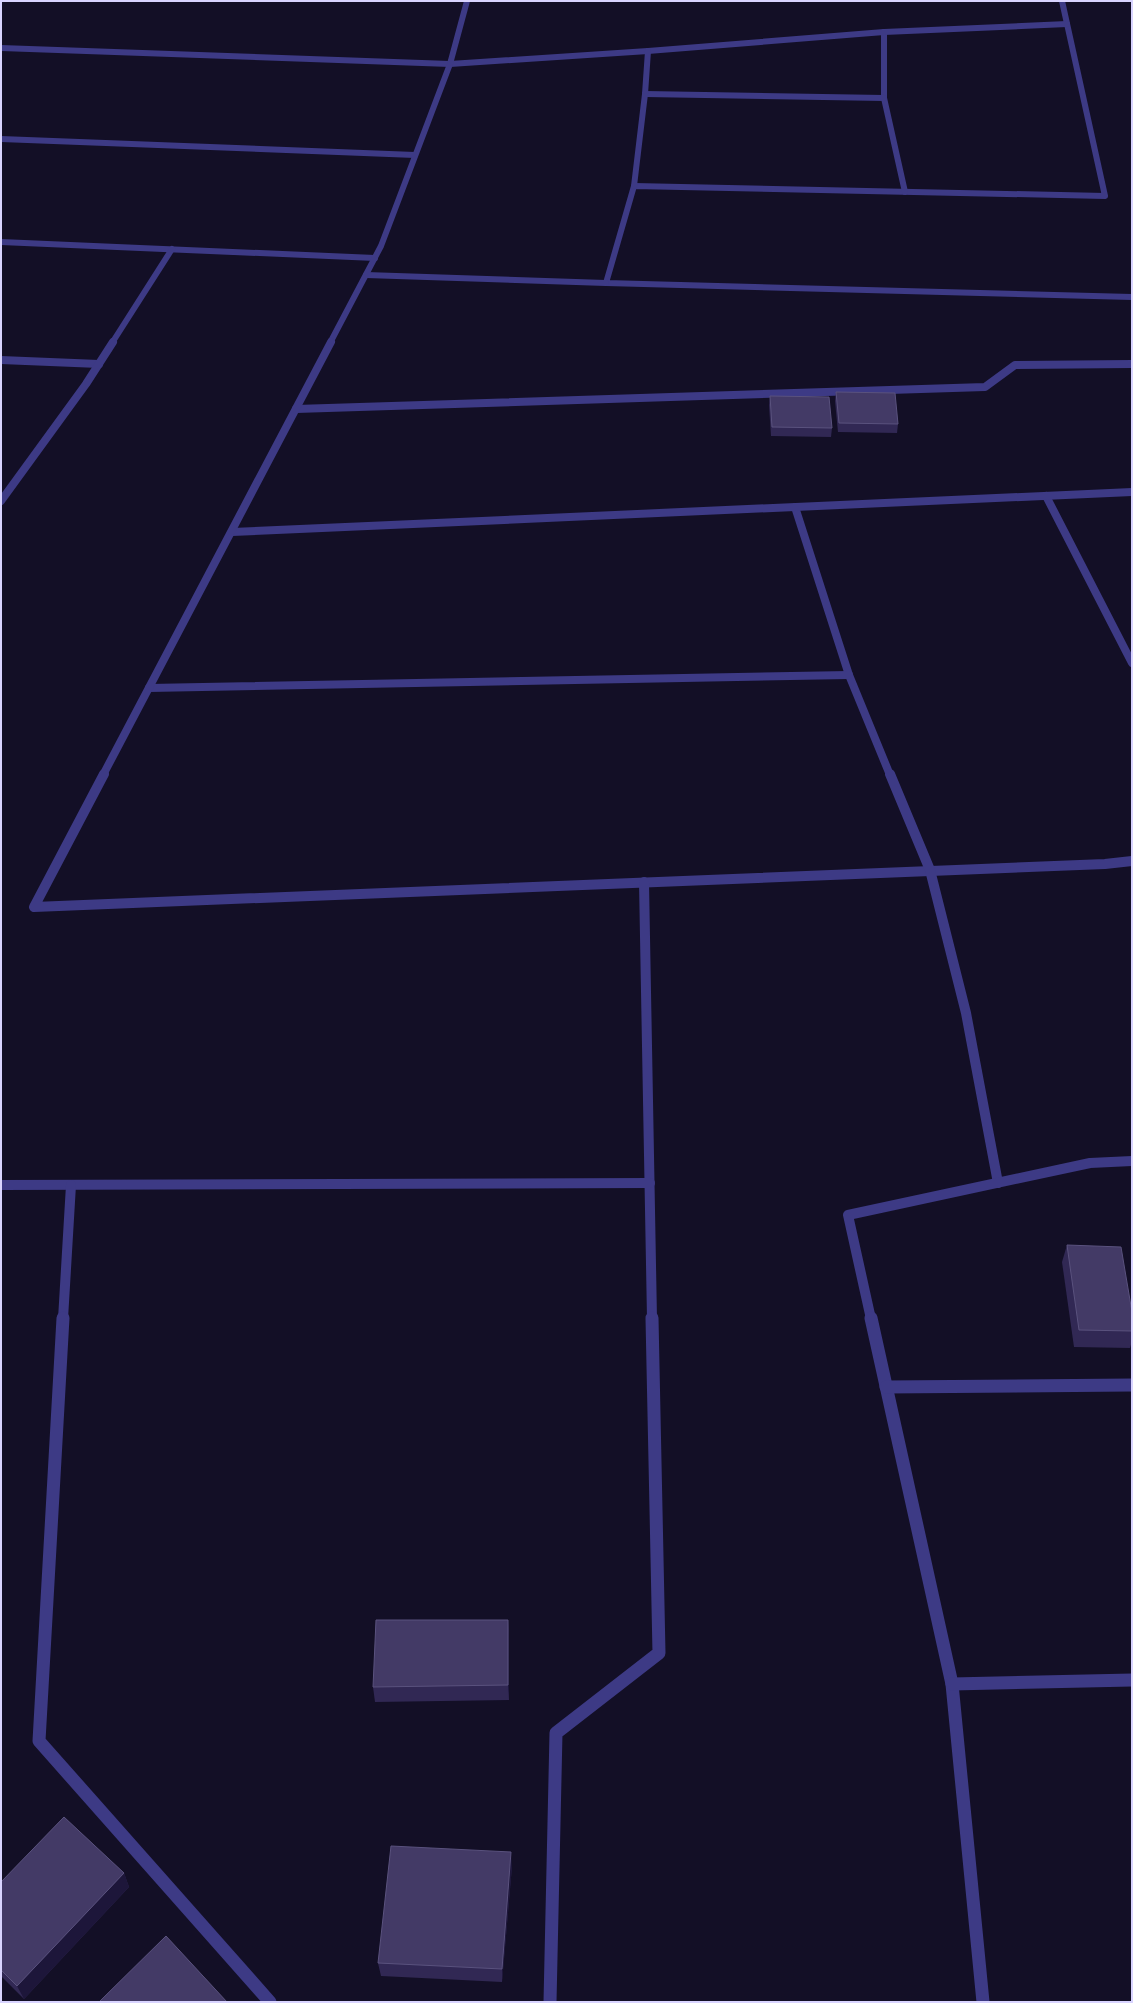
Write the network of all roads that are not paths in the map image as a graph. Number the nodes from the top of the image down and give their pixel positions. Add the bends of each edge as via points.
1 (467, 1) edge
2 (1062, 1) edge
3 (1067, 24) junction
4 (884, 32) junction
5 (1, 48) edge
6 (648, 51) junction
7 (450, 64) junction
8 (645, 94) junction
9 (884, 98) junction
10 (1, 139) edge
11 (415, 155) junction
12 (634, 186) junction
13 (905, 192) junction
14 (1, 242) edge
15 (172, 249) junction
16 (375, 258) junction
17 (366, 275) junction
18 (606, 283) junction
19 (1132, 297) edge
20 (1, 360) edge
21 (99, 364) junction
22 (1132, 364) edge
23 (296, 409) junction
24 (1132, 492) edge
25 (1046, 496) junction
26 (1, 502) edge
27 (796, 507) junction
28 (232, 532) junction
29 (1132, 663) edge
30 (849, 676) junction
31 (149, 688) junction
32 (1132, 860) edge
33 (930, 870) junction
34 (644, 882) junction
35 (1132, 1161) edge
36 (650, 1183) junction
37 (998, 1183) junction
38 (1, 1185) edge
39 (71, 1185) junction
40 (1132, 1385) edge
41 (886, 1387) junction
42 (1132, 1680) edge
43 (952, 1684) junction
44 (270, 2002) edge
45 (550, 2002) edge
46 (983, 2002) edge

1 - 7 street
2 - 3 street
3 - 4 street
3 - 13 street via 1105,196
4 - 6 street
4 - 9 street
5 - 7 street
6 - 7 street
6 - 8 street
7 - 11 street
8 - 9 street
8 - 12 street
9 - 13 street
10 - 11 street
11 - 16 street
12 - 13 street
12 - 18 street
14 - 15 street
15 - 16 street
15 - 21 street
16 - 17 street
17 - 18 street
17 - 23 street
18 - 19 street
20 - 21 street
21 - 26 street
22 - 23 street via 1015,365 985,387
23 - 28 street
24 - 25 street
25 - 27 street
25 - 29 street
27 - 28 street
27 - 30 street
28 - 31 street
30 - 31 street
30 - 33 street
31 - 34 street via 34,907
32 - 33 street via 1104,864
33 - 34 street
33 - 37 street via 966,1013
34 - 36 street
35 - 37 street via 1090,1163
36 - 39 street
36 - 45 street via 659,1653 556,1733
37 - 41 street via 848,1215
38 - 39 street
39 - 44 street via 38,1741
40 - 41 street
41 - 43 street
42 - 43 street
43 - 46 street

